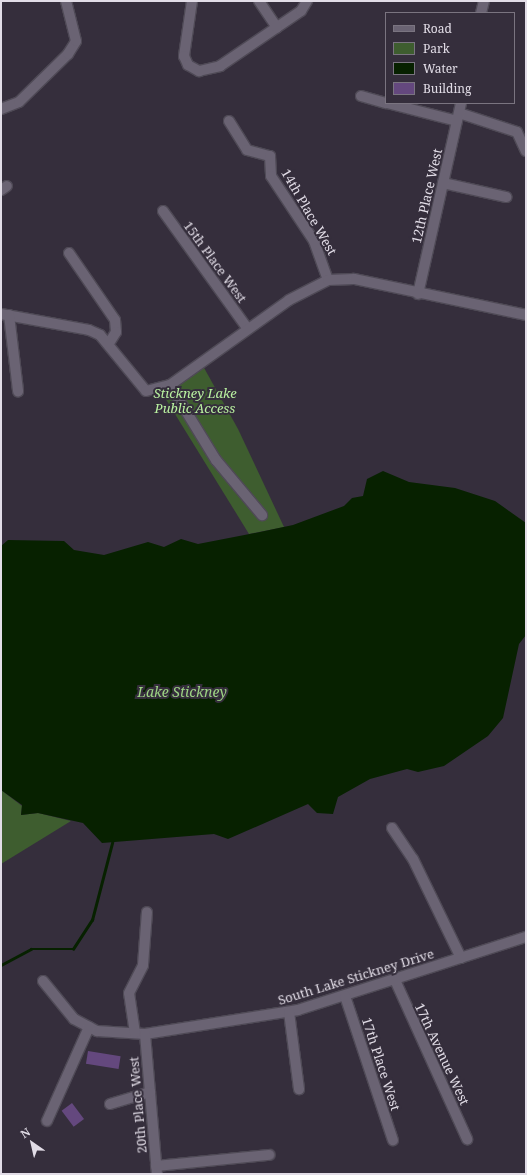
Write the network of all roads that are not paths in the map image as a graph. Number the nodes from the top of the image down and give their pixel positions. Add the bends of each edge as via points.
1 (66, 1) edge
2 (192, 1) edge
3 (259, 1) edge
4 (307, 1) edge
5 (484, 1) edge
6 (481, 12) edge
7 (277, 28) junction
8 (361, 96) dead end
9 (385, 103) edge
10 (394, 104) edge
11 (1, 109) edge
12 (459, 112) edge
13 (229, 121) dead end
14 (521, 131) edge
15 (526, 151) edge
16 (443, 183) junction
17 (506, 197) dead end
18 (163, 211) dead end
19 (69, 253) dead end
20 (328, 280) junction
21 (418, 294) junction
22 (5, 315) edge
23 (526, 315) edge
24 (247, 328) junction
25 (109, 343) junction
26 (170, 386) junction
27 (18, 392) dead end
28 (262, 515) dead end
29 (392, 828) dead end
30 (147, 912) dead end
31 (526, 937) edge
32 (461, 958) junction
33 (395, 980) junction
34 (43, 981) dead end
35 (346, 996) junction
36 (289, 1012) junction
37 (89, 1027) junction
38 (140, 1034) junction
39 (299, 1088) dead end
40 (150, 1092) junction
41 (110, 1104) dead end
42 (47, 1121) dead end
43 (467, 1139) dead end
44 (393, 1140) dead end
45 (269, 1156) dead end
46 (157, 1170) edge

1 - 11 street via 76,41 68,54 19,102
2 - 7 street via 184,56 192,69 220,66
3 - 7 street
4 - 7 street via 301,11
5 - 6 street
8 - 9 street
10 - 12 street
12 - 14 street
12 - 16 street, 12th Place West
13 - 20 street, 14th Place West via 247,150 270,156 271,176 317,247
14 - 15 street
16 - 17 street
16 - 21 street, 12th Place West
18 - 24 street, 15th Place West
19 - 25 street via 115,320 116,332
20 - 21 street via 354,279
20 - 24 street via 289,300
21 - 23 street
22 - 25 street via 89,330
22 - 27 street
24 - 26 street
25 - 26 street via 139,386 146,391
26 - 28 street via 216,460
29 - 32 street via 413,859
30 - 38 street, 20th Place West via 143,965 129,993
31 - 32 street, South Lake Stickney Drive
32 - 33 street, South Lake Stickney Drive
33 - 35 street, South Lake Stickney Drive
33 - 43 street, 17th Avenue West
34 - 37 street, South Lake Stickney Drive via 74,1019
35 - 36 street, South Lake Stickney Drive
35 - 44 street, 17th Place West
36 - 38 street, South Lake Stickney Drive
36 - 39 street
37 - 38 street, South Lake Stickney Drive via 97,1031
37 - 42 street
38 - 40 street, 20th Place West
40 - 41 street
40 - 46 street, 20th Place West
45 - 46 street

